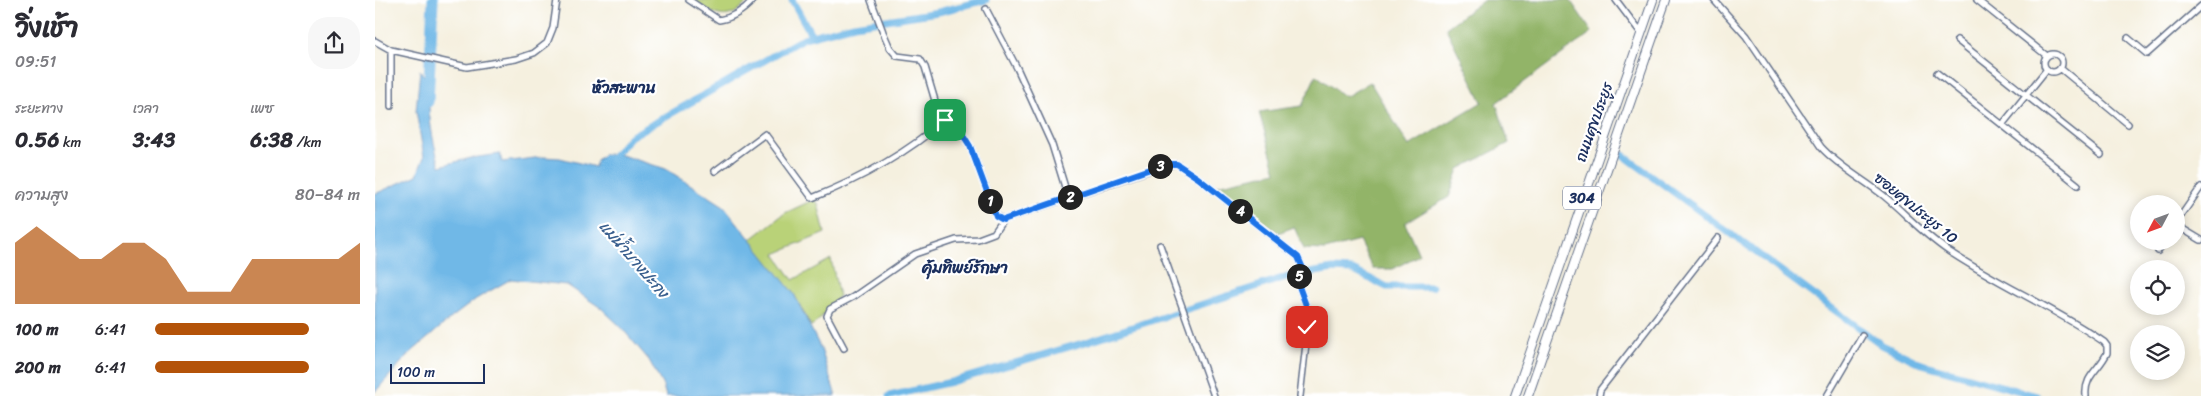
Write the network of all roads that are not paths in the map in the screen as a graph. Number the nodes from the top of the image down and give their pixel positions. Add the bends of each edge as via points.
1 (557, 0) edge
2 (689, 0) edge
3 (753, 0) edge
4 (871, 0) edge
5 (1615, 0) edge
6 (1653, 0) edge
7 (1666, 0) edge
8 (1714, 0) edge
9 (1977, 0) edge
10 (2201, 6) edge
11 (986, 9) dead end
12 (1641, 33) junction
13 (2128, 38) dead end
14 (375, 40) edge
15 (1957, 40) dead end
16 (391, 50) junction
17 (2047, 56) junction
18 (2060, 68) junction
19 (2047, 69) junction
20 (1937, 73) dead end
21 (2026, 95) junction
22 (391, 106) dead end
23 (945, 120) junction
24 (2128, 124) dead end
25 (2002, 125) junction
26 (2101, 155) dead end
27 (715, 171) dead end
28 (2078, 186) dead end
29 (2201, 186) edge
30 (1068, 197) junction
31 (2185, 210) edge
32 (1003, 220) junction
33 (2185, 230) edge
34 (1718, 238) dead end
35 (2201, 240) edge
36 (1160, 245) dead end
37 (1863, 336) dead end
38 (844, 348) dead end
39 (1214, 396) edge
40 (1300, 396) edge
41 (1515, 396) edge
42 (1529, 396) edge
43 (1599, 396) edge
44 (1827, 396) edge
45 (2086, 396) edge

1 - 16 street via 550,36 541,49 525,57 467,67
2 - 3 street via 719,20 738,13
4 - 23 street via 890,48 897,56 919,59 925,68 935,104
5 - 12 street
6 - 12 main road, ถนนศุขประยูร / 304
7 - 42 main road, ถนนศุขประยูร / 304
8 - 45 street, ซอยศุขประยูร 10 via 1745,36 1831,158 1884,196 1952,254 2104,342 2107,353 2087,382
9 - 17 street
10 - 13 street via 2147,54
11 - 30 street via 1052,145
12 - 41 main road, ถนนศุขประยูร / 304
14 - 16 street
15 - 21 street
16 - 22 street
17 - 18 street via 2060,57
17 - 19 street
18 - 19 street via 2055,71
18 - 24 street
19 - 21 street
20 - 25 street
21 - 25 street
21 - 26 street
23 - 27 street via 881,166 812,198 765,134
23 - 32 street via 960,130 970,146 996,216
25 - 28 street
29 - 31 street
30 - 32 street
30 - 40 street via 1165,164 1177,164 1298,257 1302,266 1297,281 1309,318
32 - 38 street via 994,233 978,239 956,240 915,254 853,297 829,309 827,316
33 - 35 street
34 - 43 street
36 - 39 street
37 - 44 street

